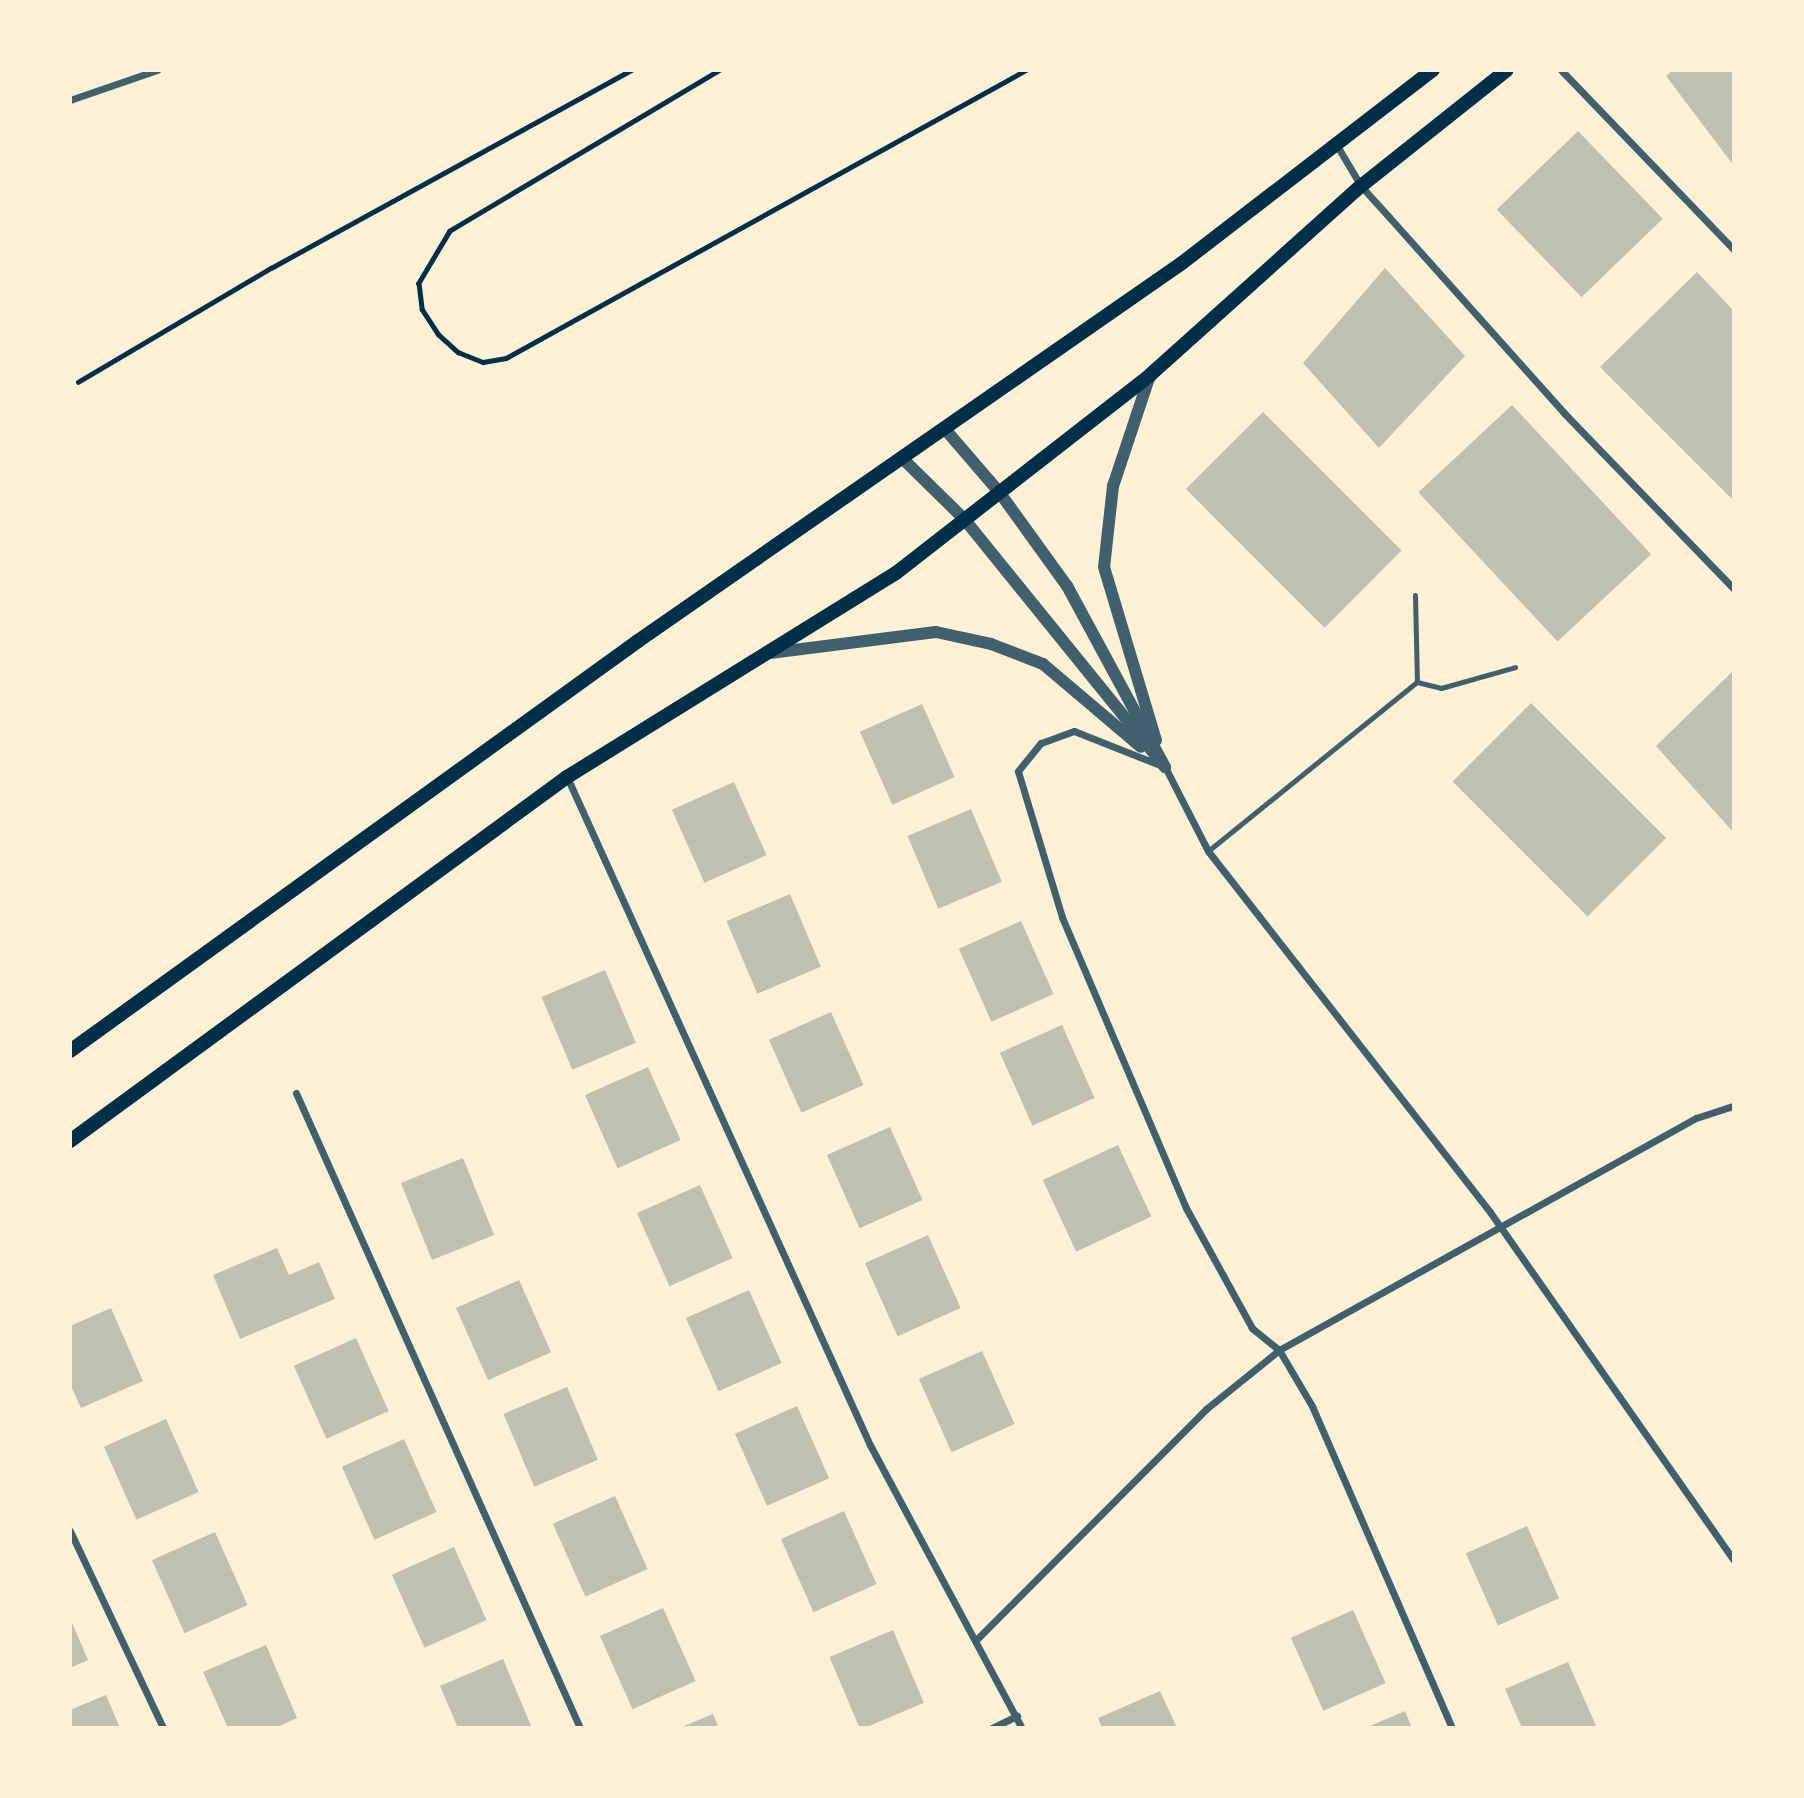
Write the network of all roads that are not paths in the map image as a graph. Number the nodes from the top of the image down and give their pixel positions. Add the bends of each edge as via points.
1 (157, 70) edge
2 (1433, 70) edge
3 (1507, 70) edge
4 (1561, 70) edge
5 (70, 100) edge
6 (1336, 145) junction
7 (1361, 186) junction
8 (1734, 250) edge
9 (1150, 375) junction
10 (944, 428) junction
11 (902, 457) junction
12 (1000, 493) junction
13 (965, 520) junction
14 (1734, 589) edge
15 (1415, 595) dead end
16 (766, 654) junction
17 (1515, 667) dead end
18 (1417, 682) junction
19 (1165, 767) junction
20 (567, 777) junction
21 (1208, 851) junction
22 (70, 1051) edge
23 (296, 1093) dead end
24 (1734, 1106) edge
25 (70, 1141) edge
26 (1500, 1226) junction
27 (1279, 1350) junction
28 (70, 1531) edge
29 (1734, 1560) edge
30 (976, 1640) junction
31 (1017, 1716) junction
32 (163, 1728) edge
33 (580, 1728) edge
34 (992, 1728) edge
35 (1023, 1728) edge
36 (1452, 1728) edge

1 - 5 street
2 - 6 main road
3 - 7 main road
4 - 8 street
6 - 7 street
6 - 10 main road via 1182,263
7 - 9 main road
7 - 14 street via 1565,414
9 - 12 main road
9 - 19 street via 1114,486 1104,568
10 - 11 main road
10 - 12 street
11 - 13 street
11 - 22 main road via 638,641
12 - 13 main road
12 - 19 street via 1067,586
13 - 16 main road via 896,573
13 - 19 street
15 - 18 lane
16 - 19 street via 936,632 991,644 1043,664
16 - 20 main road
17 - 18 lane via 1441,688
18 - 21 lane
19 - 21 street
19 - 27 street via 1074,731 1041,743 1018,771 1062,917 1185,1208 1252,1328
20 - 25 main road
20 - 30 street via 870,1446
21 - 26 street
23 - 33 street
24 - 26 street via 1696,1118
26 - 27 street
26 - 29 street
27 - 30 street via 1206,1409
27 - 36 street via 1312,1406
28 - 32 street
30 - 31 street
31 - 34 street
31 - 35 street

